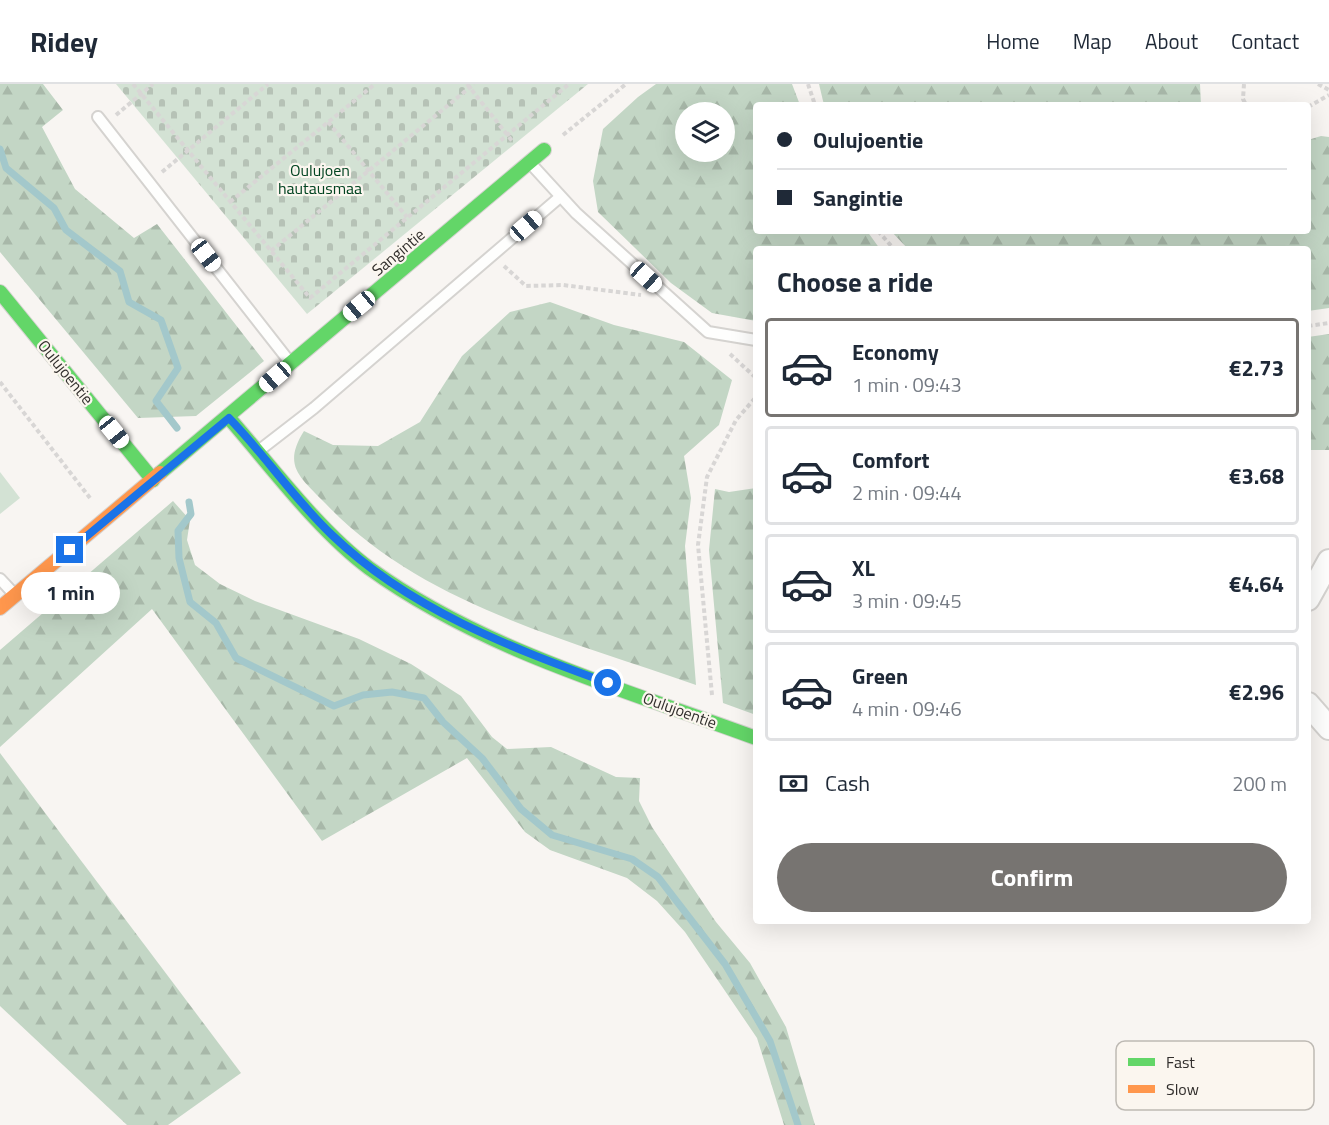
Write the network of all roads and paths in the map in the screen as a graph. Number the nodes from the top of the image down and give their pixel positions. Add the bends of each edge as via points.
1 (133, 84) edge
2 (153, 84) edge
3 (268, 84) edge
4 (375, 84) edge
5 (569, 84) edge
6 (626, 84) edge
7 (808, 84) edge
8 (1244, 84) edge
9 (1318, 84) edge
10 (470, 85) edge
11 (1329, 90) edge
12 (141, 94) junction
13 (1329, 95) edge
14 (814, 102) edge
15 (1244, 102) edge
16 (1311, 105) edge
17 (101, 121) joint
18 (328, 122) junction
19 (507, 134) junction
20 (544, 150) joint
21 (189, 151) junction
22 (530, 162) junction
23 (369, 171) junction
24 (149, 182) junction
25 (560, 197) junction
26 (230, 202) junction
27 (407, 217) junction
28 (881, 234) edge
29 (891, 246) edge
30 (271, 251) junction
31 (492, 255) junction
32 (0, 292) edge
33 (681, 308) junction
34 (1329, 323) edge
35 (1311, 326) edge
36 (708, 333) junction
37 (753, 340) edge
38 (291, 364) junction
39 (753, 375) edge
40 (0, 382) edge
41 (753, 400) edge
42 (229, 418) junction
43 (258, 452) junction
44 (153, 480) junction
45 (97, 507) dead end
46 (1329, 561) edge
47 (0, 579) edge
48 (1311, 594) edge
49 (15, 596) junction
50 (0, 608) edge
51 (1311, 707) edge
52 (714, 723) junction
53 (1329, 728) edge
54 (753, 737) edge

1 - 12 path
2 - 12 path
3 - 21 path
4 - 18 path
5 - 19 path
6 - 20 path
7 - 14 path
8 - 15 path
9 - 11 path
10 - 19 path
10 - 23 path
12 - 17 path
12 - 21 path
13 - 16 path
17 - 24 lane
18 - 23 path
18 - 26 path
19 - 22 path
19 - 27 path
20 - 22 street, Sangintie
21 - 24 path
21 - 26 path
22 - 25 lane
22 - 38 street, Sangintie
23 - 27 path
23 - 30 path
24 - 38 lane
25 - 31 lane
25 - 33 lane
26 - 30 path
27 - 30 path via 310,298
28 - 29 path
31 - 33 path via 526,286 563,285 638,294
31 - 43 lane
32 - 44 street, Oulujoentie
33 - 36 lane
34 - 35 path
36 - 37 lane
36 - 39 path
38 - 42 street, Sangintie
40 - 45 path
41 - 52 path via 736,420 707,477 698,545
42 - 43 street, Oulujoentie
42 - 44 street, Sangintie
43 - 52 street, Oulujoentie via 331,534 368,567 431,608 502,644
44 - 49 street, Sangintie
46 - 48 street
47 - 49 lane
49 - 50 street, Sangintie
51 - 53 street
52 - 54 street, Oulujoentie

